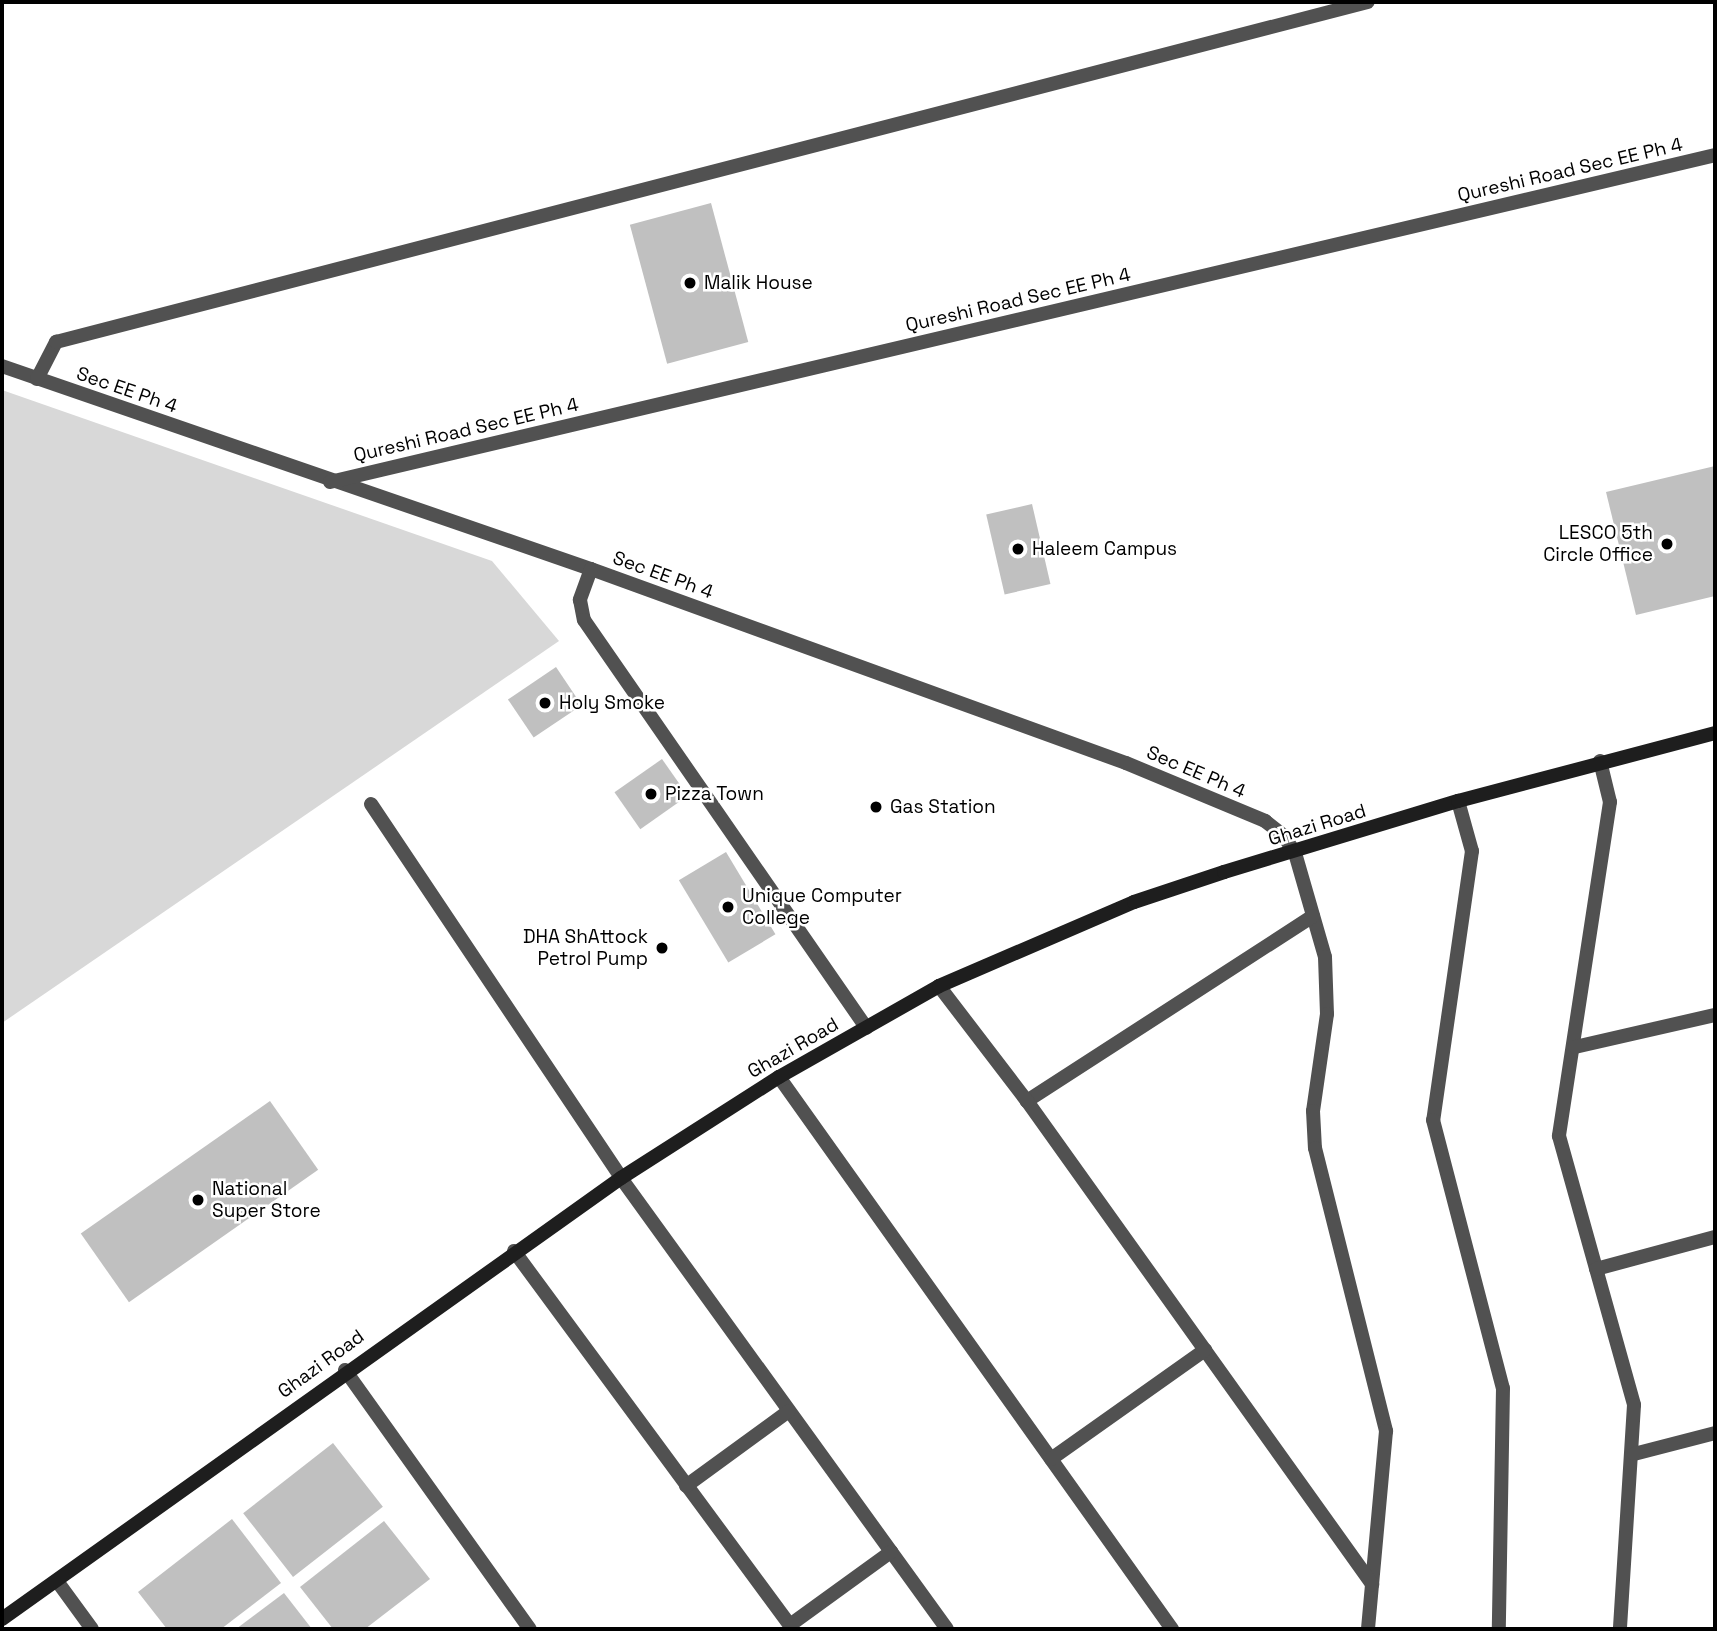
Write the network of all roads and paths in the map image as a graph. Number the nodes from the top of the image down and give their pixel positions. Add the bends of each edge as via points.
1 (1368, 2) edge
2 (1715, 155) edge
3 (2, 366) edge
4 (37, 379) junction
5 (330, 482) junction
6 (590, 569) junction
7 (1715, 733) edge
8 (1600, 761) junction
9 (1458, 801) junction
10 (371, 804) dead end
11 (1295, 852) junction
12 (1314, 916) junction
13 (939, 986) junction
14 (1715, 1015) edge
15 (866, 1028) junction
16 (1575, 1046) junction
17 (779, 1077) junction
18 (1027, 1101) junction
19 (621, 1178) junction
20 (1715, 1237) edge
21 (514, 1251) junction
22 (1596, 1269) junction
23 (1205, 1350) junction
24 (345, 1370) junction
25 (789, 1411) junction
26 (1715, 1433) edge
27 (1634, 1454) junction
28 (1051, 1459) junction
29 (686, 1486) junction
30 (891, 1552) junction
31 (57, 1581) junction
32 (1372, 1584) junction
33 (2, 1619) edge
34 (792, 1627) edge
35 (92, 1629) edge
36 (530, 1629) edge
37 (947, 1629) edge
38 (1172, 1629) edge
39 (1368, 1629) edge
40 (1499, 1629) edge
41 (1620, 1629) edge

1 - 4 street via 56,342
2 - 5 street, Qureshi Road Sec EE Ph 4
3 - 4 street, Sec EE Ph 4
4 - 5 street, Sec EE Ph 4
5 - 6 street, Sec EE Ph 4
6 - 11 street, Sec EE Ph 4 via 1126,763 1265,821
6 - 15 street via 579,600 584,620
7 - 8 main road, Ghazi Road
8 - 9 main road, Ghazi Road
8 - 16 street via 1610,802
9 - 11 main road, Ghazi Road
9 - 40 street via 1472,851 1433,1121 1503,1388
10 - 19 street
11 - 12 street
11 - 13 main road, Ghazi Road via 1134,902
12 - 18 street
12 - 32 street via 1327,985 1313,1111 1315,1148 1386,1431
13 - 15 main road, Ghazi Road
13 - 18 street
14 - 16 street
15 - 17 main road, Ghazi Road
16 - 22 street via 1559,1136
17 - 19 main road, Ghazi Road
17 - 28 street
18 - 23 street
19 - 21 main road, Ghazi Road
19 - 25 street
20 - 22 street
21 - 24 main road, Ghazi Road
21 - 29 street
22 - 27 street via 1634,1405
23 - 28 street
23 - 32 street
24 - 31 main road, Ghazi Road
24 - 36 street
25 - 29 street
25 - 30 street
26 - 27 street
27 - 41 street
28 - 38 street
29 - 34 street
30 - 34 street
30 - 37 street
31 - 33 main road, Ghazi Road
31 - 35 street
32 - 39 street

